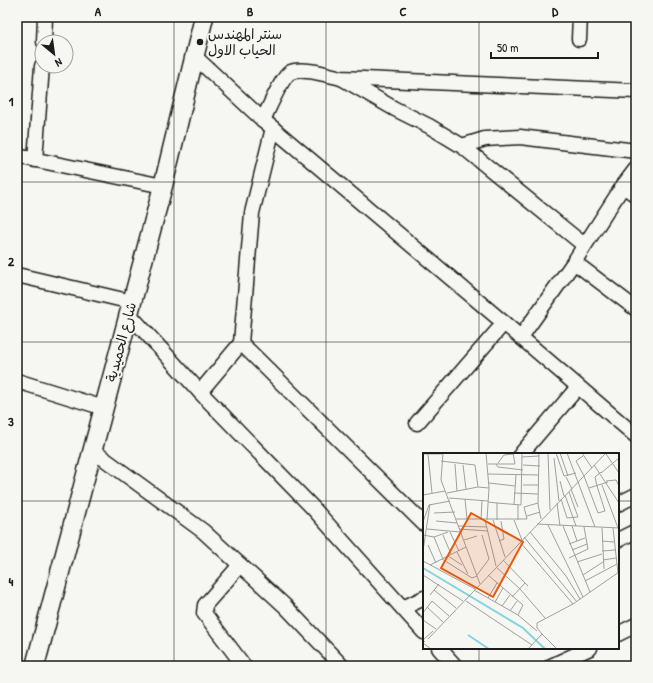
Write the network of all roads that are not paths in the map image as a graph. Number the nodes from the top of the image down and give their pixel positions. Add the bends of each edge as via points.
1 (45, 17) edge
2 (204, 17) edge
3 (580, 17) edge
4 (44, 34) edge
5 (579, 39) dead end
6 (194, 56) junction
7 (41, 74) edge
8 (341, 78) junction
9 (636, 91) edge
10 (268, 124) junction
11 (462, 146) junction
12 (636, 151) edge
13 (17, 156) edge
14 (35, 160) junction
15 (636, 169) edge
16 (162, 186) junction
17 (623, 186) junction
18 (636, 195) edge
19 (584, 245) junction
20 (574, 262) junction
21 (17, 275) edge
22 (130, 308) junction
23 (636, 309) edge
24 (504, 322) junction
25 (521, 337) junction
26 (241, 343) junction
27 (17, 381) edge
28 (578, 387) junction
29 (200, 392) junction
30 (104, 408) junction
31 (417, 423) dead end
32 (636, 436) edge
33 (92, 450) junction
34 (522, 453) edge
35 (636, 495) edge
36 (619, 504) edge
37 (423, 523) edge
38 (636, 531) edge
39 (619, 540) edge
40 (240, 565) junction
41 (423, 598) edge
42 (403, 608) junction
43 (636, 625) edge
44 (423, 631) edge
45 (619, 634) edge
46 (440, 649) edge
47 (588, 649) edge
48 (35, 666) edge
49 (244, 666) edge
50 (342, 666) edge
51 (455, 666) edge
52 (551, 666) edge

1 - 4 street
2 - 6 street, شارع الحميدية
3 - 5 street
6 - 10 street
6 - 16 street, شارع الحميدية
7 - 14 street
8 - 9 street
8 - 10 street via 302,70 292,71 280,86
8 - 11 street
10 - 24 street
10 - 26 street via 252,213
11 - 12 street via 485,139 520,137
11 - 19 street
13 - 14 street
14 - 16 street
15 - 17 street
16 - 22 street, شارع الحميدية
17 - 18 street
17 - 19 street
19 - 20 street
20 - 23 street
20 - 25 street
21 - 22 street
22 - 29 street
22 - 30 street, شارع الحميدية
24 - 25 street
24 - 31 street
25 - 28 street
26 - 29 street
26 - 37 street
27 - 30 street
28 - 32 street
28 - 34 street
29 - 42 street via 313,508
30 - 33 street, شارع الحميدية
33 - 40 street via 202,531
33 - 48 street, شارع الحميدية
35 - 36 street
38 - 39 street
40 - 49 street via 205,605 204,613
40 - 50 street via 285,606
41 - 42 street
42 - 44 street
43 - 45 street
46 - 51 street
47 - 52 street

